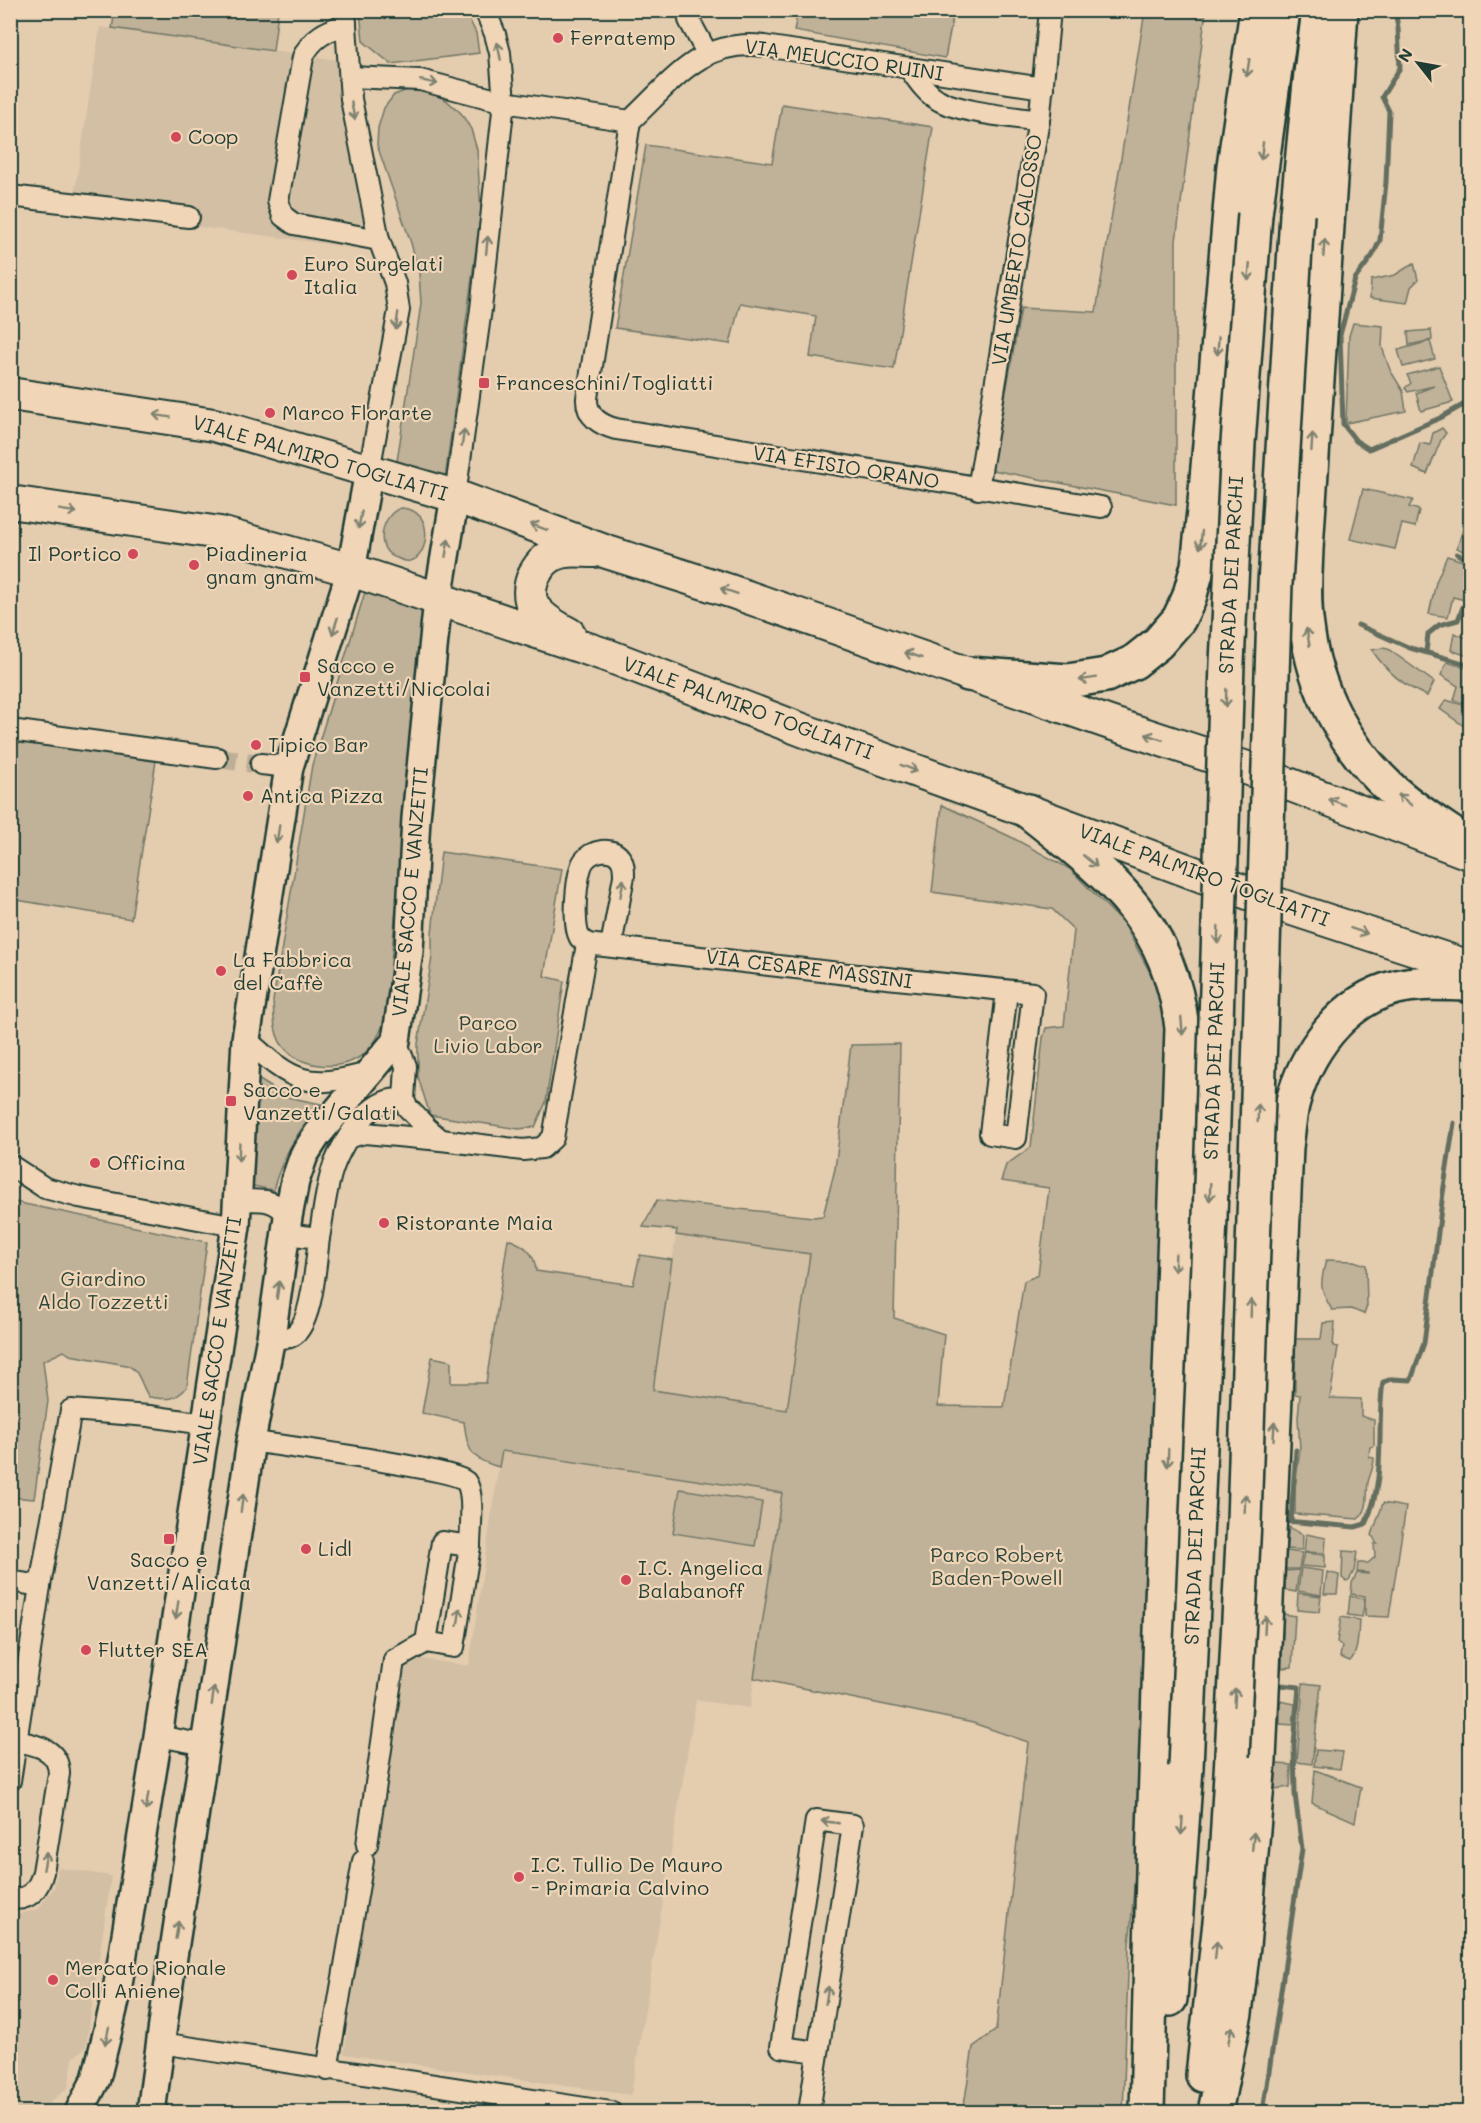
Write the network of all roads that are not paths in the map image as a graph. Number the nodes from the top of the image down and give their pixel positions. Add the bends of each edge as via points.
1 (485, 10) edge
2 (1050, 10) edge
3 (1257, 10) edge
4 (1283, 10) edge
5 (1319, 10) edge
6 (1341, 10) edge
7 (346, 17) edge
8 (689, 20) dead end
9 (707, 53) junction
10 (909, 68) junction
11 (350, 77) junction
12 (1044, 88) junction
13 (504, 102) junction
14 (630, 121) junction
15 (1039, 121) junction
16 (10, 196) edge
17 (189, 217) dead end
18 (379, 240) junction
19 (10, 394) edge
20 (369, 471) junction
21 (978, 489) junction
22 (455, 496) junction
23 (10, 502) edge
24 (1101, 507) dead end
25 (607, 552) junction
26 (351, 570) junction
27 (438, 599) junction
28 (609, 656) junction
29 (968, 674) junction
30 (10, 730) edge
31 (218, 758) tunnel mouth
32 (261, 764) tunnel mouth
33 (289, 768) junction
34 (1028, 810) junction
35 (1470, 846) edge
36 (1470, 853) edge
37 (587, 944) junction
38 (611, 946) junction
39 (1470, 967) edge
40 (1470, 984) edge
41 (1007, 991) junction
42 (246, 1039) junction
43 (396, 1041) junction
44 (371, 1072) junction
45 (405, 1103) junction
46 (350, 1137) junction
47 (393, 1137) junction
48 (441, 1140) junction
49 (10, 1165) edge
50 (236, 1213) junction
51 (287, 1226) junction
52 (319, 1238) junction
53 (271, 1337) junction
54 (205, 1424) junction
55 (251, 1441) junction
56 (470, 1546) junction
57 (10, 1581) edge
58 (40, 1586) junction
59 (426, 1642) junction
60 (158, 1736) junction
61 (16, 1741) junction
62 (206, 1745) junction
63 (10, 1781) edge
64 (10, 1898) edge
65 (161, 2043) junction
66 (818, 2052) junction
67 (327, 2070) junction
68 (79, 2112) edge
69 (151, 2112) edge
70 (611, 2112) edge
71 (809, 2112) edge
72 (1147, 2112) edge
73 (1159, 2112) edge
74 (1198, 2112) edge
75 (1215, 2112) edge

13 -> 1 street via 500,53
2 - 12 street, VIA UMBERTO CALOSSO
3 -> 29 highway via 1234,166 1198,566 1189,598 1179,619 1158,643 1134,662 1106,675 1068,681
4 -> 73 highway, STRADA DEI PARCHI, bridge via 1255,214 1238,443 1186,1767 1173,1973
74 -> 5 highway, bridge via 1224,1877 1232,1756 1245,1497 1275,584 1297,214
35 -> 6 highway via 1404,800 1362,757 1318,682 1307,628 1306,549
7 - 11 street
7 - 18 street via 319,35 303,57 278,201 282,216 301,226
8 - 9 street
9 - 10 street, VIA MEUCCIO RUINI via 727,46 756,45
9 - 14 street, VIA MEUCCIO RUINI
10 - 12 street, VIA MEUCCIO RUINI
10 - 15 street via 926,90 945,103
11 -> 13 street via 420,80
11 -> 18 street
12 - 15 street, VIA UMBERTO CALOSSO
13 - 14 street
22 -> 13 street
14 - 21 street, VIA EFISIO ORANO via 587,398 594,418 616,429
15 - 21 street, VIA UMBERTO CALOSSO
16 - 17 street
18 -> 20 street via 396,283 399,310
20 -> 19 main road, VIALE PALMIRO TOGLIATTI via 214,425
20 - 22 main road, VIALE PALMIRO TOGLIATTI
20 -> 26 street, VIALE SACCO E VANZETTI
21 - 24 street, VIA EFISIO ORANO
25 -> 22 main road, VIALE PALMIRO TOGLIATTI
27 -> 22 street, VIALE SACCO E VANZETTI
23 -> 26 main road, VIALE PALMIRO TOGLIATTI via 220,533
25 - 28 main road via 554,554 540,565 530,592 532,604 549,622
29 -> 25 main road, VIALE PALMIRO TOGLIATTI
26 - 27 main road, VIALE PALMIRO TOGLIATTI
26 -> 33 street, VIALE SACCO E VANZETTI
27 - 28 main road, VIALE PALMIRO TOGLIATTI
27 - 43 street, VIALE SACCO E VANZETTI via 416,818 409,951
28 -> 34 main road, VIALE PALMIRO TOGLIATTI
36 -> 29 main road, VIALE PALMIRO TOGLIATTI via 1244,766
30 - 31 street
32 - 33 street
33 -> 42 street, VIALE SACCO E VANZETTI
34 -> 39 main road, VIALE PALMIRO TOGLIATTI via 1280,905
34 -> 72 highway via 1104,873 1144,918 1173,977 1182,1028
37 - 38 street, VIA CESARE MASSINI
38 -> 37 street via 624,867 622,859 608,851 586,858 578,879 576,926
37 - 48 street via 553,1138 542,1148 523,1150
38 - 41 street, VIA CESARE MASSINI
75 -> 40 highway via 1235,2013 1257,1794 1292,1106 1317,1048 1336,1023 1356,1006 1397,987 1421,983
41 - 41 street, VIA CESARE MASSINI via 1033,993 1016,1138 990,1134
42 - 44 street via 296,1078 326,1082
42 -> 50 street, VIALE SACCO E VANZETTI
43 - 44 street, VIALE SACCO E VANZETTI
43 - 45 street via 406,1066
44 - 51 street, VIALE SACCO E VANZETTI via 304,1155
45 - 46 street via 391,1099 376,1105
45 - 47 street via 404,1118
45 - 48 street
46 - 47 street via 365,1133
46 - 52 street via 331,1174
47 - 48 street
49 - 50 street via 45,1188 79,1197
50 - 51 street via 262,1199 271,1201 284,1209
50 - 54 street, VIALE SACCO E VANZETTI
51 - 52 street
53 -> 51 street, VIALE SACCO E VANZETTI
52 - 53 street via 307,1314 290,1337
53 - 55 street, VIALE SACCO E VANZETTI
54 - 58 street via 71,1410
54 -> 60 street, VIALE SACCO E VANZETTI
55 - 56 street via 460,1478 470,1492
62 -> 55 street, VIALE SACCO E VANZETTI
56 - 59 street via 442,1542
59 -> 56 street via 454,1647
57 - 58 street
58 - 61 street
59 - 67 street via 394,1660
60 - 62 street
60 -> 68 street, VIALE SACCO E VANZETTI via 113,2008 96,2079
61 - 63 street
64 -> 61 street via 26,1897 39,1884 59,1774 59,1763 53,1756 38,1745
65 -> 62 street, VIALE SACCO E VANZETTI
65 - 67 street
65 - 69 street, VIALE SACCO E VANZETTI
66 -> 66 street via 853,1825 816,1820 781,2047
66 - 71 street
67 - 70 street

